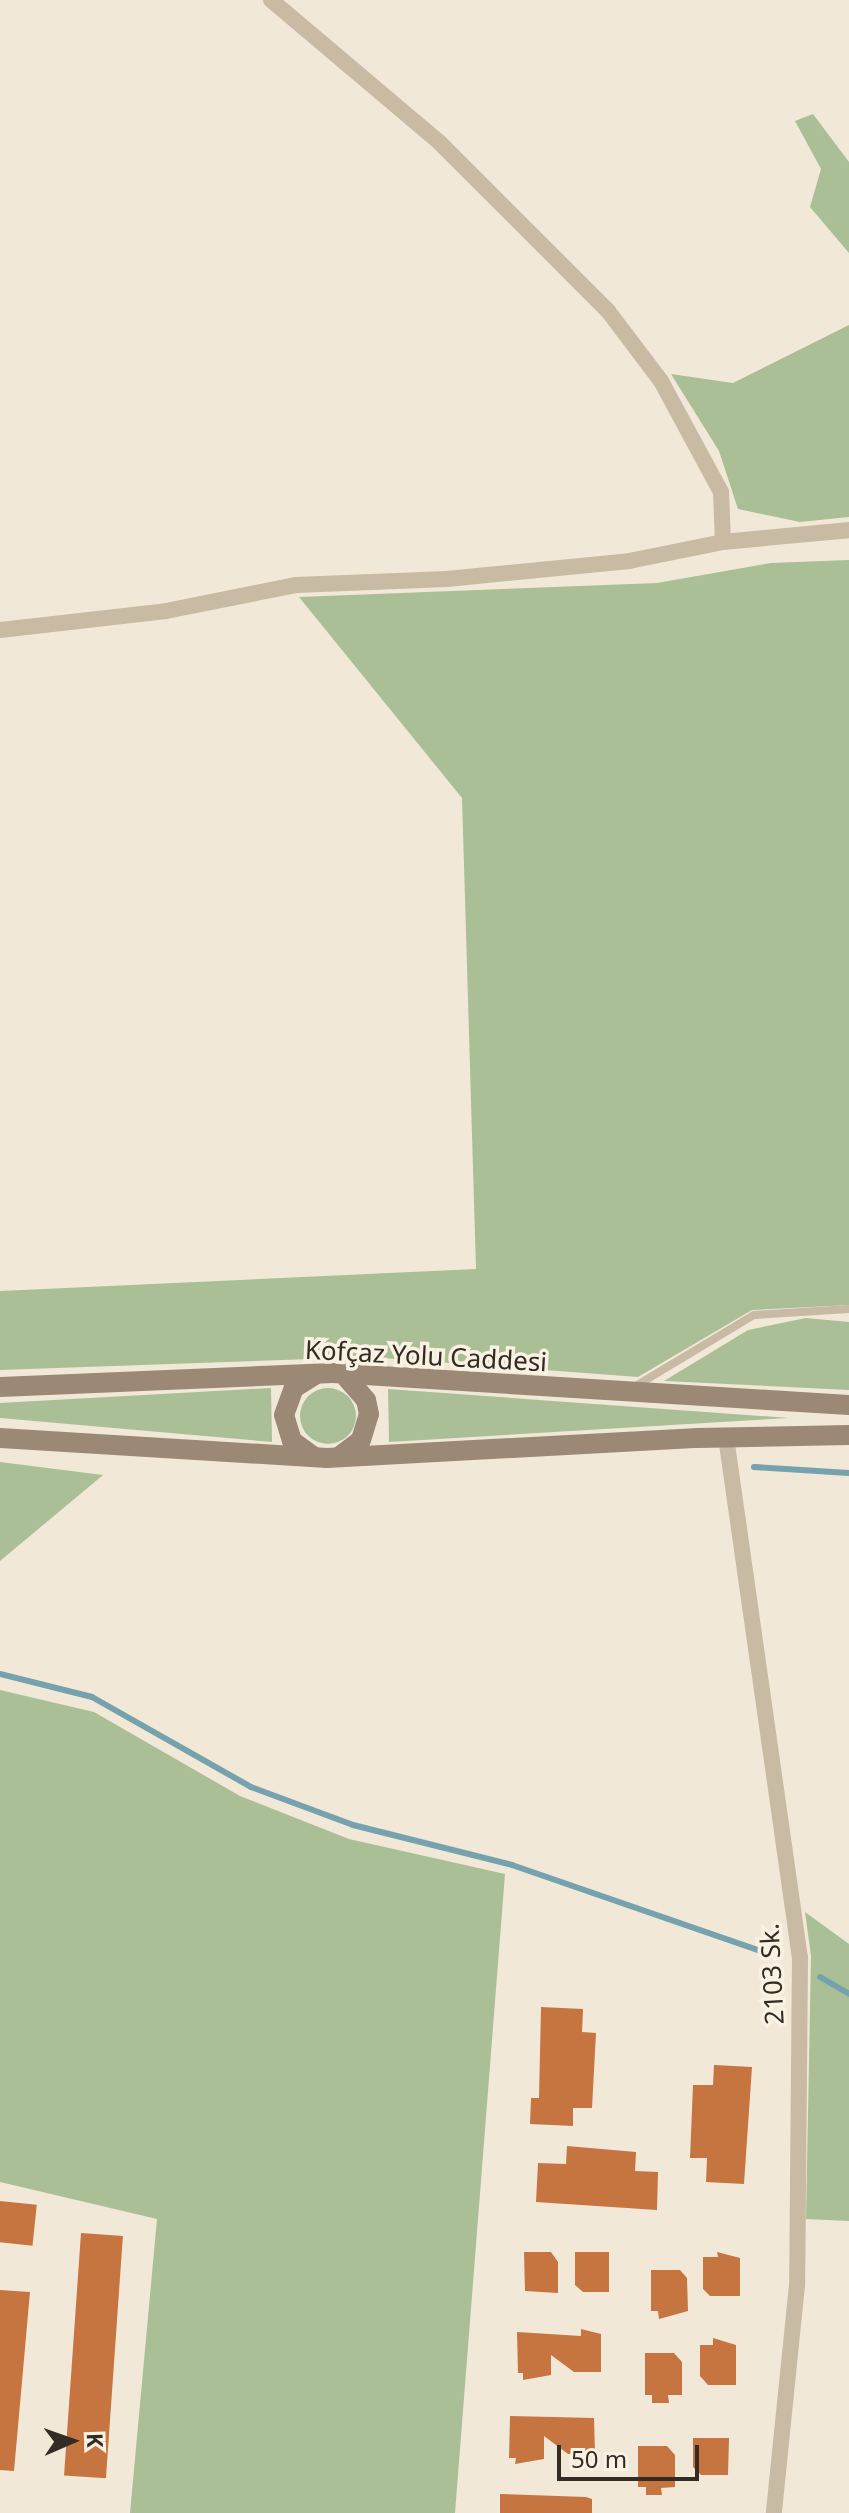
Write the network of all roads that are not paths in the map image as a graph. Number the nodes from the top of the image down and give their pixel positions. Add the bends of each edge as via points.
1 (271, 0) edge
2 (849, 530) edge
3 (723, 542) junction
4 (0, 630) edge
5 (849, 1309) edge
6 (318, 1373) junction
7 (347, 1378) junction
8 (0, 1387) edge
9 (624, 1393) junction
10 (849, 1405) edge
11 (849, 1435) edge
12 (726, 1437) junction
13 (0, 1438) edge
14 (313, 1456) junction
15 (340, 1456) junction
16 (774, 2513) edge

1 - 3 street via 439,142 608,311 661,381 721,492
2 - 3 street
3 - 4 street via 629,561 447,579 296,585 166,611
5 - 9 lane via 754,1315
6 - 7 main road, Kofçaz Yolu Caddesi
6 - 8 main road, Kofçaz Yolu Caddesi
6 - 14 main road via 294,1388 284,1415 292,1441
7 - 9 main road, Kofçaz Yolu Caddesi
7 - 15 main road via 366,1400 369,1414 361,1440
9 - 10 main road, Kofçaz Yolu Caddesi
11 - 12 main road
12 - 15 main road
12 - 16 street, 2103 Sk. via 800,1958 797,2285
13 - 14 main road
14 - 15 main road

